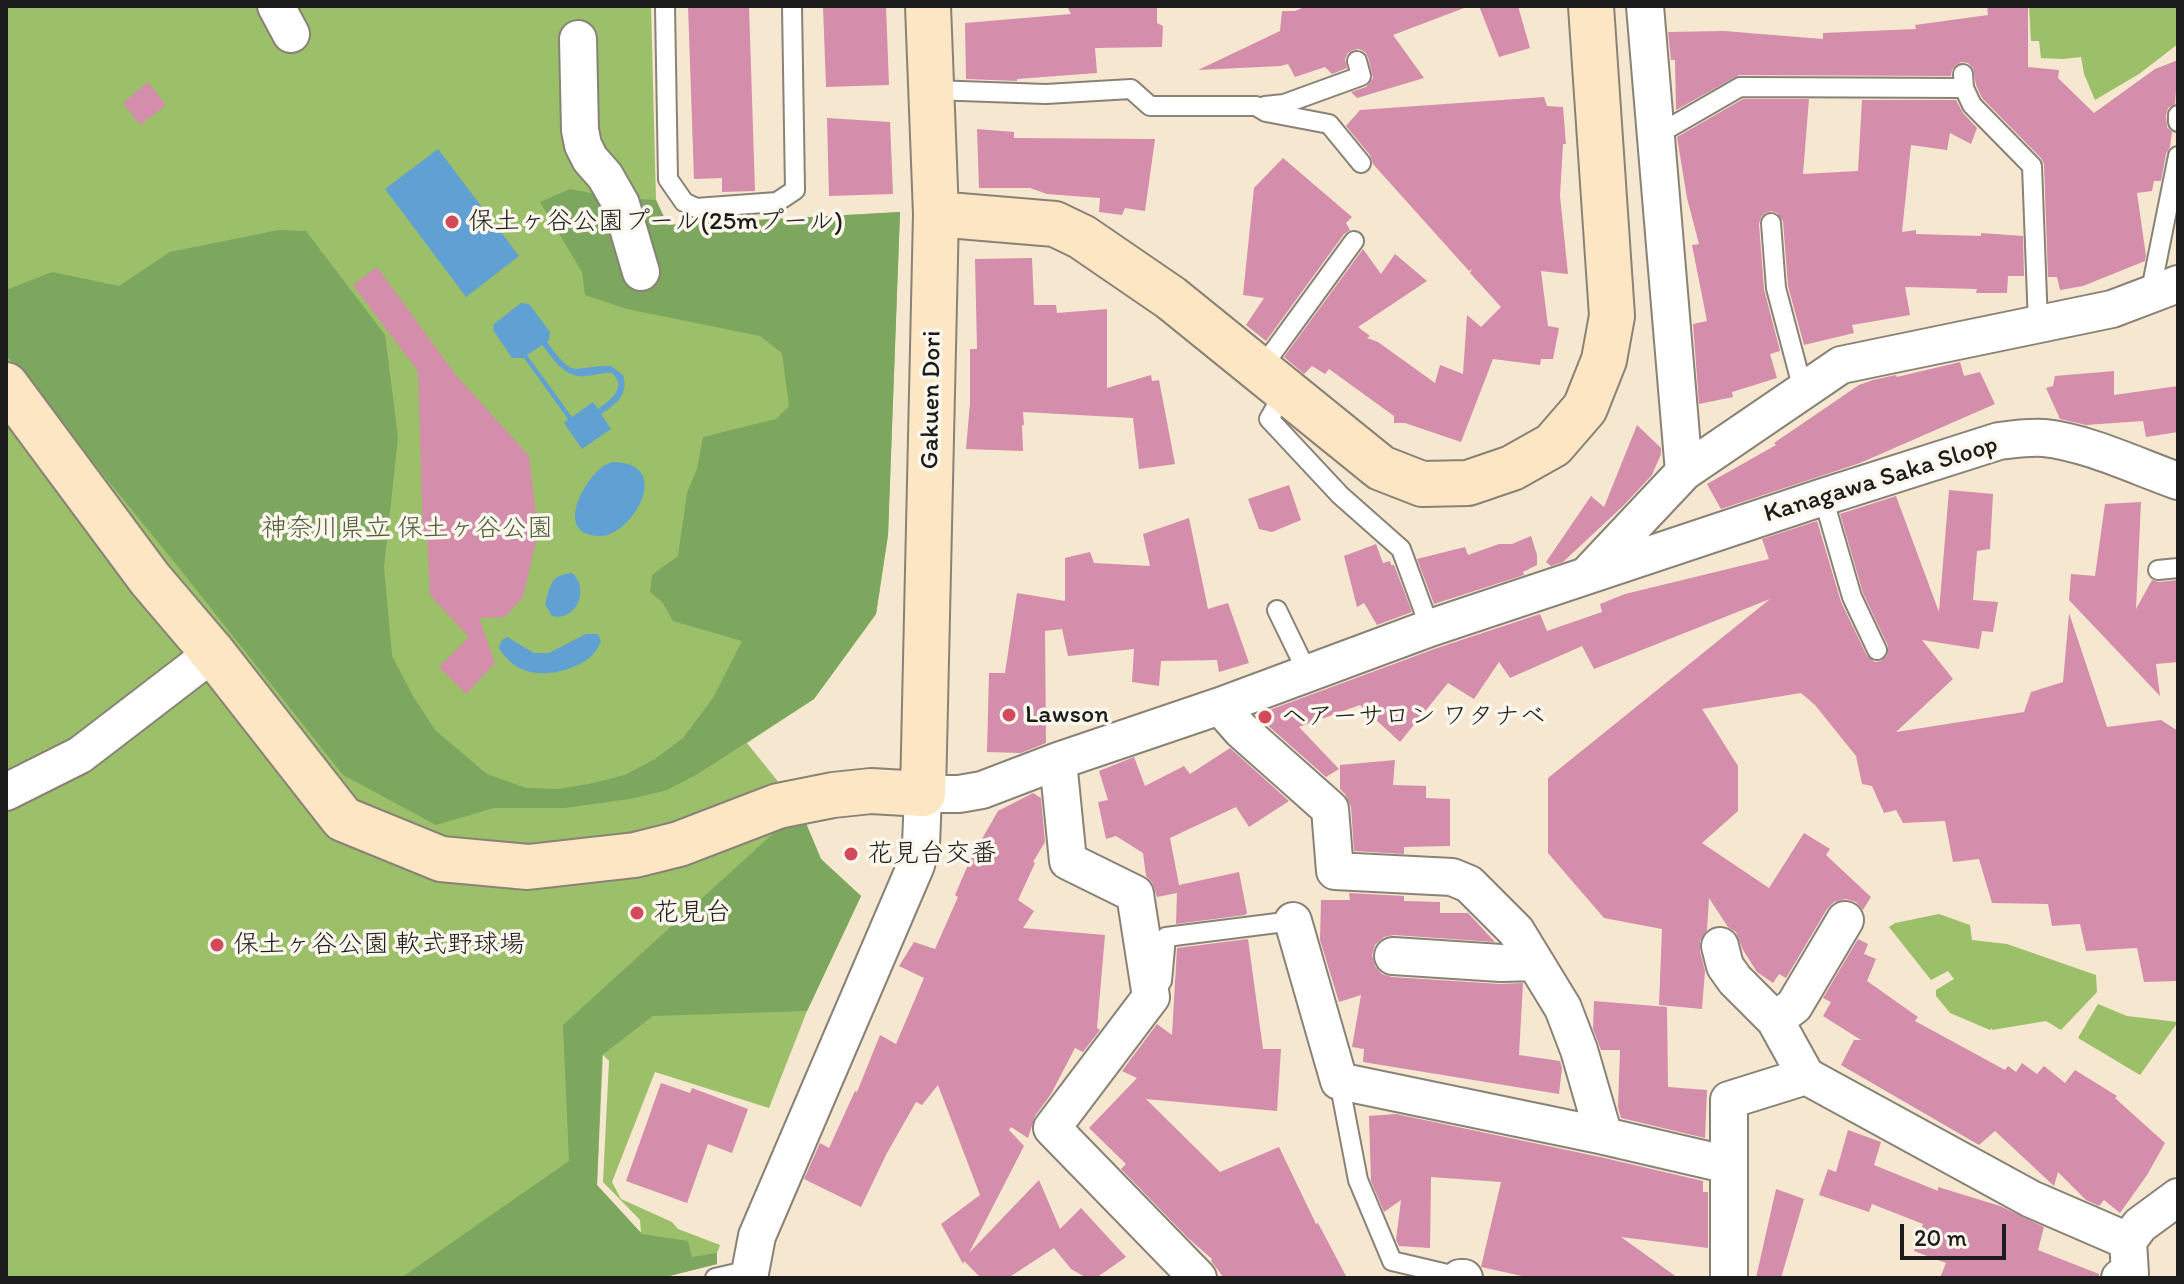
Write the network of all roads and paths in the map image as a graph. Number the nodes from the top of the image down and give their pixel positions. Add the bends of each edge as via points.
1 (665, 6) edge
2 (792, 6) edge
3 (928, 6) edge
4 (1591, 6) edge
5 (1645, 6) edge
6 (578, 39) dead end
7 (1357, 61) dead end
8 (932, 90) junction
9 (1256, 106) junction
10 (2178, 115) edge
11 (2178, 122) edge
12 (1655, 136) junction
13 (2178, 156) edge
14 (1361, 163) dead end
15 (936, 214) junction
16 (1771, 223) dead end
17 (1354, 241) dead end
18 (641, 272) dead end
19 (2164, 289) edge
20 (2038, 324) junction
21 (1272, 381) junction
22 (6, 385) edge
23 (1803, 390) junction
24 (1684, 472) junction
25 (2178, 481) edge
26 (1823, 497) junction
27 (2178, 568) edge
28 (2158, 570) dead end
29 (1587, 575) junction
30 (1277, 610) dead end
31 (1430, 628) junction
32 (1877, 650) dead end
33 (213, 653) junction
34 (1308, 674) junction
35 (1220, 706) junction
36 (1058, 761) junction
37 (6, 792) edge
38 (923, 794) junction
39 (1845, 920) dead end
40 (1293, 921) joint
41 (1720, 946) dead end
42 (1393, 956) dead end
43 (1535, 962) junction
44 (1151, 997) junction
45 (1775, 1020) junction
46 (1806, 1076) junction
47 (1339, 1081) junction
48 (1604, 1136) junction
49 (1729, 1165) junction
50 (2178, 1197) edge
51 (2128, 1241) junction
52 (750, 1274) edge
53 (715, 1278) edge
54 (1198, 1278) edge
55 (1461, 1278) edge
56 (1729, 1278) edge
57 (2120, 1278) edge

1 - 2 lane via 668,179 684,202 696,208 777,202 795,190
3 - 8 street, Gakuen Dori
4 - 21 street via 1612,316 1604,360 1585,408 1553,445 1512,468 1468,483 1422,484 1381,468
5 - 12 street
6 - 18 street via 583,145 621,204
7 - 9 lane via 1361,76 1284,104
8 - 9 lane via 1046,94 1131,89 1150,106
8 - 15 street, Gakuen Dori
9 - 14 lane via 1329,124
10 - 11 lane
12 - 20 lane via 1740,87 1963,81 1972,105 2032,166
12 - 24 street
13 - 19 lane
15 - 21 street via 1055,224 1082,237 1171,298
15 - 38 street, Gakuen Dori
16 - 23 lane via 1776,288
17 - 21 lane
19 - 20 street via 2112,309
20 - 23 street via 1841,365
21 - 31 lane via 1269,419 1332,487 1401,549
22 - 33 street via 150,579
23 - 24 street
24 - 29 street
25 - 26 street, Kanagawa Saka Sloop via 2089,449 2025,438 1999,441
26 - 29 street, Kanagawa Saka Sloop via 1666,558
26 - 32 lane via 1852,597
27 - 28 lane
29 - 31 street, Kanagawa Saka Sloop
30 - 34 lane
31 - 34 street, Kanagawa Saka Sloop
33 - 37 street via 80,755
33 - 38 street via 343,819 441,859 528,867 635,855 778,806 871,791
34 - 35 street, Kanagawa Saka Sloop
35 - 36 street, Kanagawa Saka Sloop
35 - 43 street via 1330,809 1335,871 1452,877 1469,884 1516,931
36 - 38 street, Kanagawa Saka Sloop via 982,790
36 - 44 street via 1068,861 1135,894
38 - 52 street via 916,865 757,1236
39 - 45 street via 1794,1006
40 - 44 lane via 1166,937 1162,981
40 - 47 street
41 - 45 street via 1735,980
42 - 43 street
43 - 48 street via 1563,1008
44 - 54 street via 1052,1128
45 - 46 street
46 - 49 street via 1729,1100
46 - 51 street via 2031,1199
47 - 48 street
47 - 55 lane via 1358,1180 1392,1261
48 - 49 street
49 - 56 street
50 - 51 street via 2140,1225
51 - 57 street via 2130,1274
52 - 53 lane

